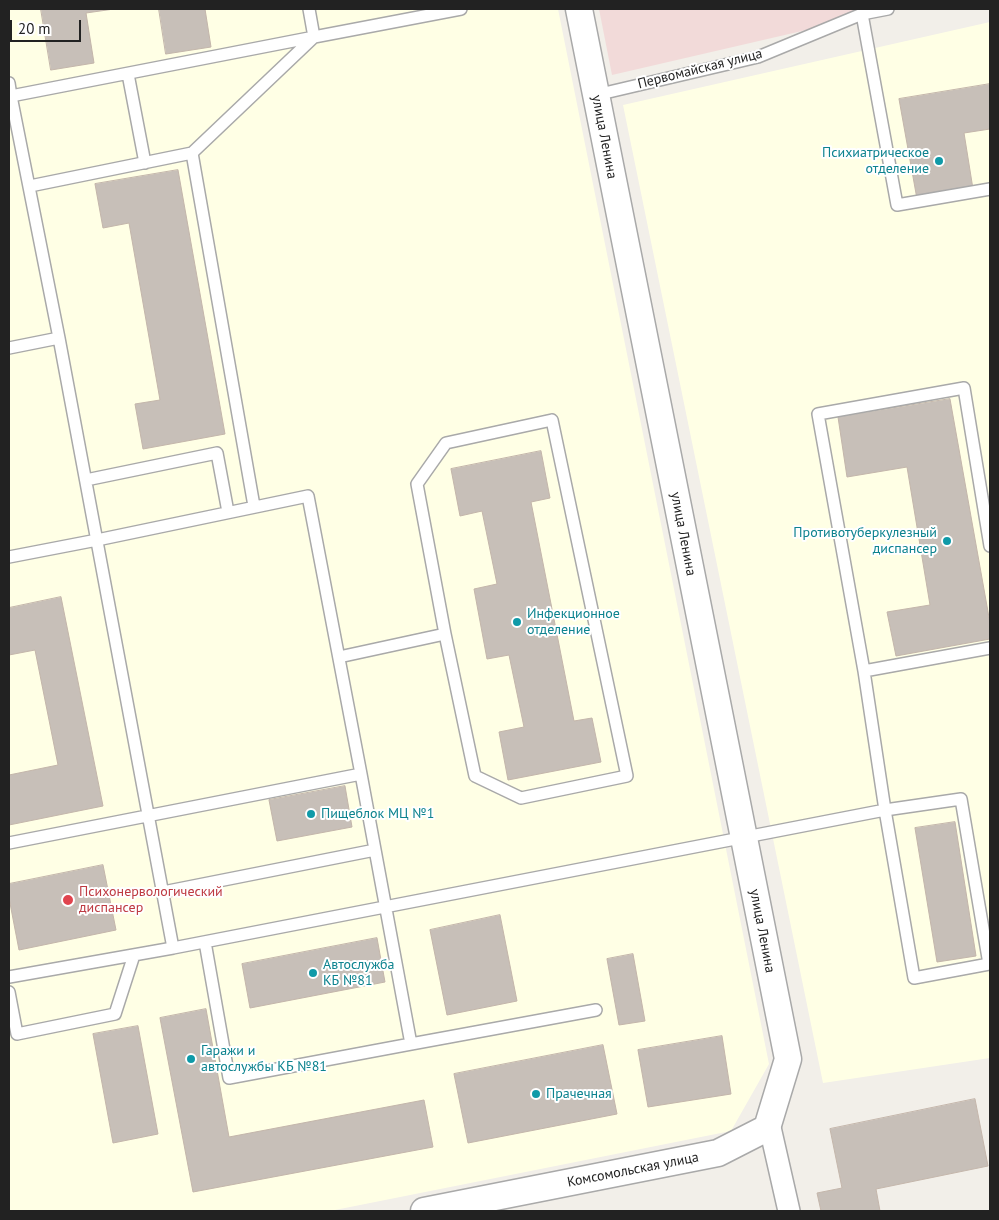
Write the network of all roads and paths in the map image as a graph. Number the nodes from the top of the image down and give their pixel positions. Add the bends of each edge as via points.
1 (309, 9) edge
2 (461, 9) edge
3 (579, 9) edge
4 (888, 9) edge
5 (862, 14) junction
6 (314, 37) junction
7 (128, 74) junction
8 (9, 83) edge
9 (596, 95) junction
10 (11, 96) junction
11 (192, 153) junction
12 (145, 162) junction
13 (30, 186) junction
14 (990, 189) edge
15 (59, 338) junction
16 (9, 348) edge
17 (86, 480) junction
18 (254, 506) junction
19 (228, 512) junction
20 (97, 540) junction
21 (990, 546) edge
22 (9, 557) edge
23 (445, 634) junction
24 (990, 648) edge
25 (339, 657) junction
26 (864, 671) junction
27 (361, 774) junction
28 (886, 810) junction
29 (149, 816) junction
30 (743, 838) junction
31 (9, 843) edge
32 (375, 850) junction
33 (163, 892) junction
34 (386, 907) junction
35 (205, 942) junction
36 (173, 948) junction
37 (134, 955) junction
38 (9, 977) edge
39 (9, 992) edge
40 (596, 1010) dead end
41 (411, 1044) junction
42 (769, 1123) junction
43 (424, 1211) edge
44 (790, 1211) edge

1 - 6 lane
2 - 6 lane
3 - 9 street, улица Ленина
4 - 5 lane, Первомайская улица
5 - 9 lane, Первомайская улица via 758,57
5 - 14 lane via 897,205
6 - 7 lane
6 - 11 lane
7 - 10 lane
7 - 12 lane
8 - 10 lane
9 - 30 street, улица Ленина
10 - 13 lane
11 - 12 lane
11 - 18 lane
12 - 13 lane
13 - 15 lane
15 - 16 lane
15 - 17 lane
17 - 19 lane via 217,453
17 - 20 lane
18 - 19 lane
18 - 25 lane via 308,496
19 - 20 lane
20 - 22 lane
20 - 29 lane
21 - 26 lane via 964,388 818,414
23 - 23 lane via 475,776 521,798 627,776 552,420 446,443 417,484
23 - 25 lane
24 - 26 lane
25 - 27 lane
26 - 28 lane
27 - 29 lane
27 - 32 lane
28 - 28 lane via 914,978 989,964 961,799
28 - 30 lane
29 - 31 lane
29 - 33 lane
30 - 34 lane
30 - 42 street, улица Ленина via 788,1060
32 - 33 lane
32 - 34 lane
33 - 36 lane
34 - 35 lane
34 - 41 lane
35 - 36 lane
35 - 41 lane via 229,1078
36 - 37 lane
37 - 38 lane
37 - 39 lane via 115,1014 17,1034
40 - 41 lane
42 - 43 street, Комсомольская улица via 767,1128 718,1153
42 - 44 street

